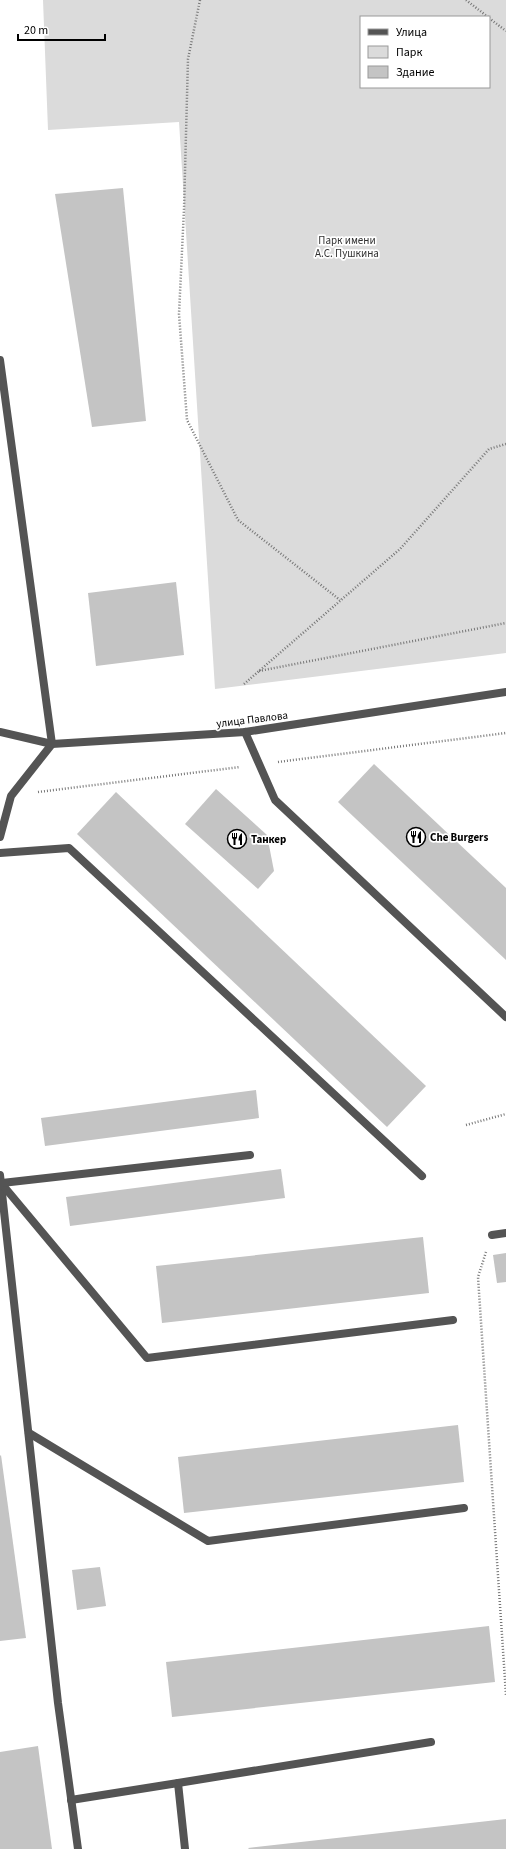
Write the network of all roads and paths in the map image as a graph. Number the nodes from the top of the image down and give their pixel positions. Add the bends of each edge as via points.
1 (200, 0) edge
2 (466, 0) edge
3 (487, 16) edge
4 (490, 19) edge
5 (506, 31) edge
6 (0, 360) edge
7 (506, 444) edge
8 (340, 600) junction
9 (506, 624) edge
10 (259, 671) junction
11 (244, 684) dead end
12 (506, 692) edge
13 (0, 732) edge
14 (245, 732) junction
15 (52, 744) junction
16 (0, 837) edge
17 (0, 853) edge
18 (506, 1017) edge
19 (506, 1114) edge
20 (466, 1125) dead end
21 (250, 1155) dead end
22 (422, 1176) dead end
23 (1, 1180) edge
24 (506, 1233) edge
25 (492, 1235) joint
26 (453, 1320) dead end
27 (29, 1433) junction
28 (464, 1508) dead end
29 (506, 1695) edge
30 (432, 1742) dead end
31 (178, 1783) junction
32 (71, 1800) junction
33 (78, 1849) edge
34 (185, 1849) edge

1 - 8 path via 188,59 179,314 187,420 238,520
2 - 3 path
4 - 5 path
6 - 15 street
7 - 8 path via 489,449 400,549
8 - 10 path
9 - 10 path
10 - 11 path
12 - 14 street, улица Павлова
13 - 15 street, улица Павлова
14 - 15 street, улица Павлова
14 - 18 street via 275,800
15 - 16 street via 11,796
17 - 22 street via 70,848
19 - 20 path
21 - 23 street
23 - 26 street via 147,1358
23 - 27 street
24 - 25 street
25 - 29 path via 478,1277
27 - 28 street via 208,1541
27 - 32 street
30 - 31 street
31 - 32 street
31 - 34 street
32 - 33 street

